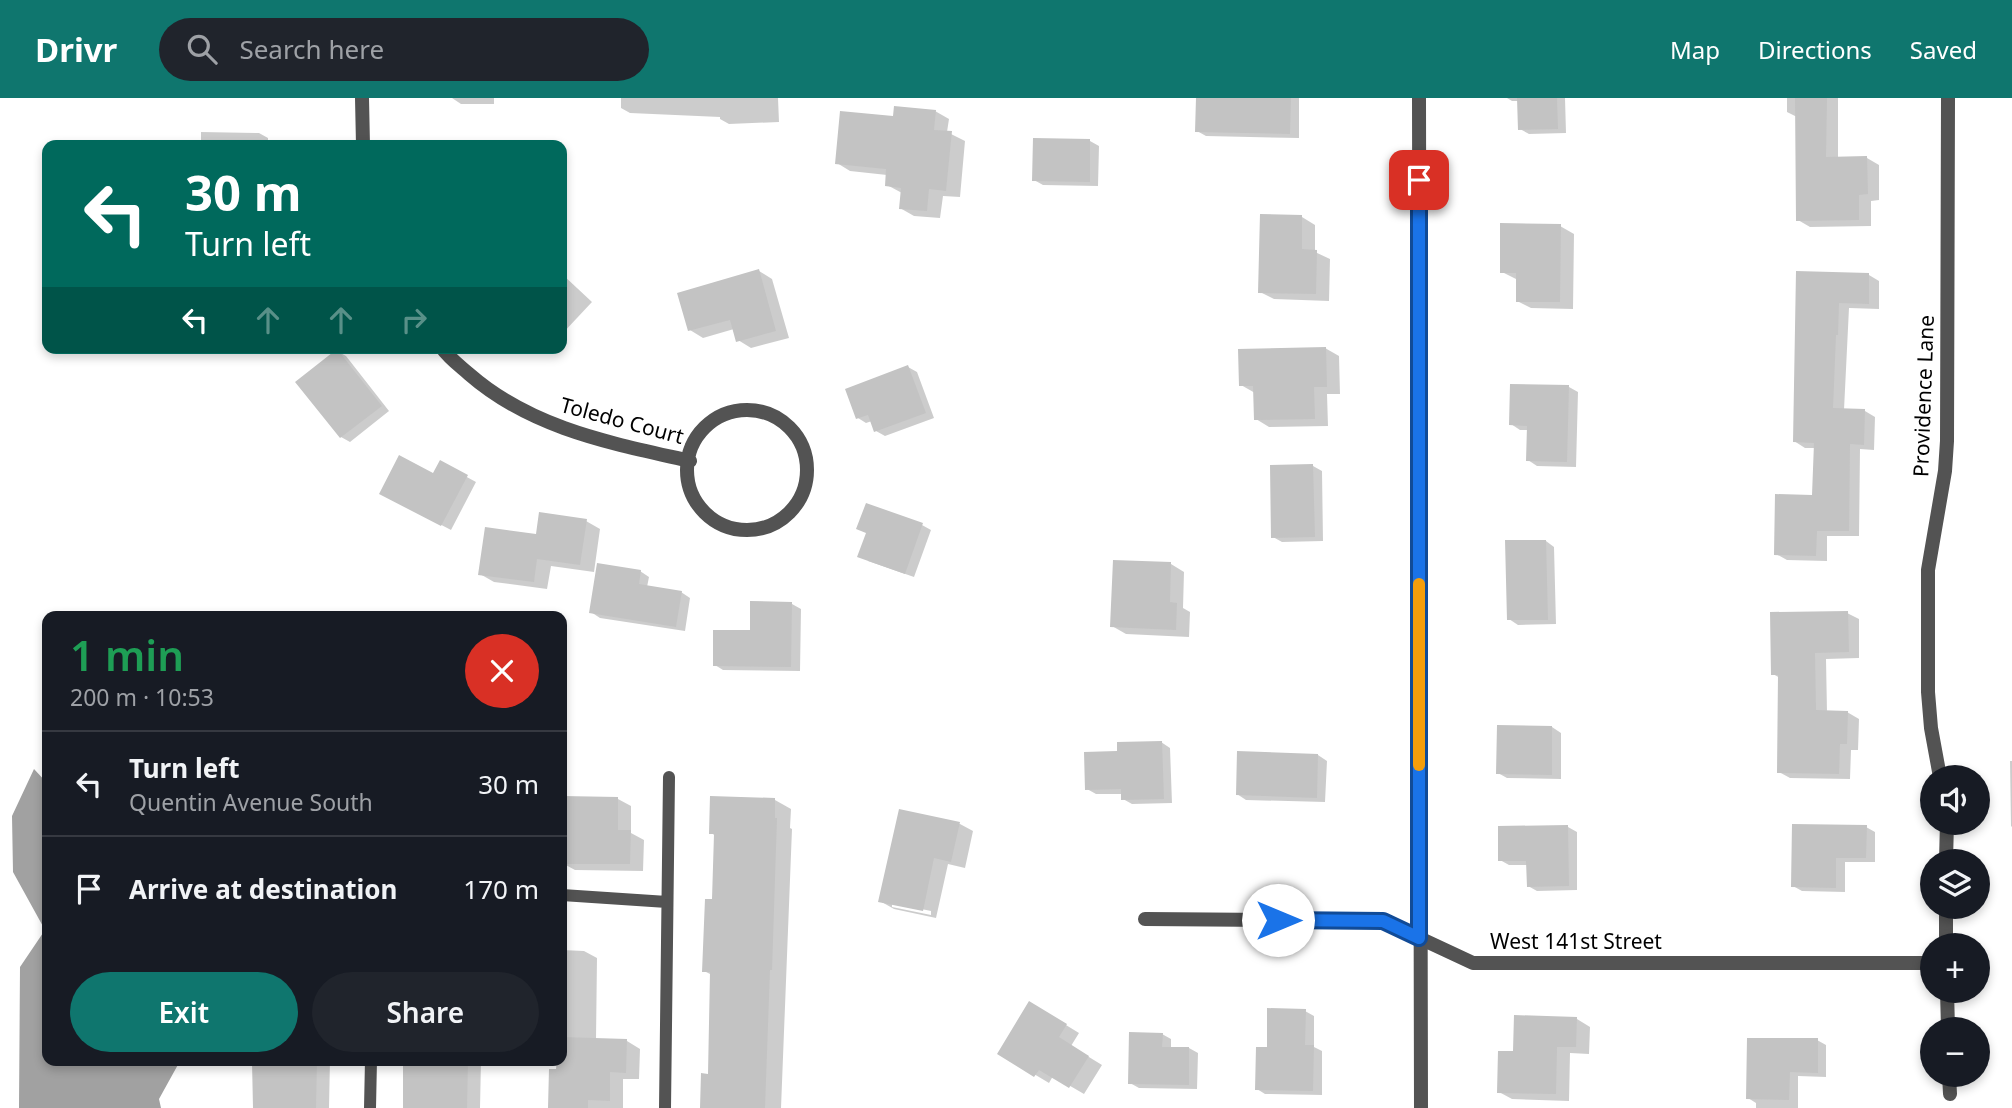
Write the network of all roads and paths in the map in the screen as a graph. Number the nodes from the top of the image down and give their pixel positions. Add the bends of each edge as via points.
1 (362, 98) edge
2 (1419, 98) edge
3 (1948, 98) edge
4 (363, 140) edge
5 (449, 354) edge
6 (690, 461) junction
7 (1938, 765) edge
8 (668, 777) dead end
9 (567, 895) edge
10 (667, 902) junction
11 (1146, 919) dead end
12 (1419, 938) junction
13 (1920, 963) edge
14 (371, 1066) edge
15 (1950, 1087) edge
16 (1950, 1094) dead end
17 (370, 1108) edge
18 (665, 1108) edge
19 (1421, 1108) edge

1 - 4 street
2 - 12 street
3 - 7 street, Providence Lane via 1947,441 1928,570 1928,692
5 - 6 street, Toledo Court via 490,392 535,418 589,438
6 - 6 street, Toledo Court via 687,482 695,502 708,518 727,528 768,528 786,517 807,482 803,444 791,428 758,410 738,410 704,427 692,443
8 - 10 lane
9 - 10 lane
10 - 18 lane
11 - 12 street, West 141st Street via 1383,921
12 - 13 street, West 141st Street via 1474,963
12 - 19 street
14 - 17 lane
15 - 16 street

